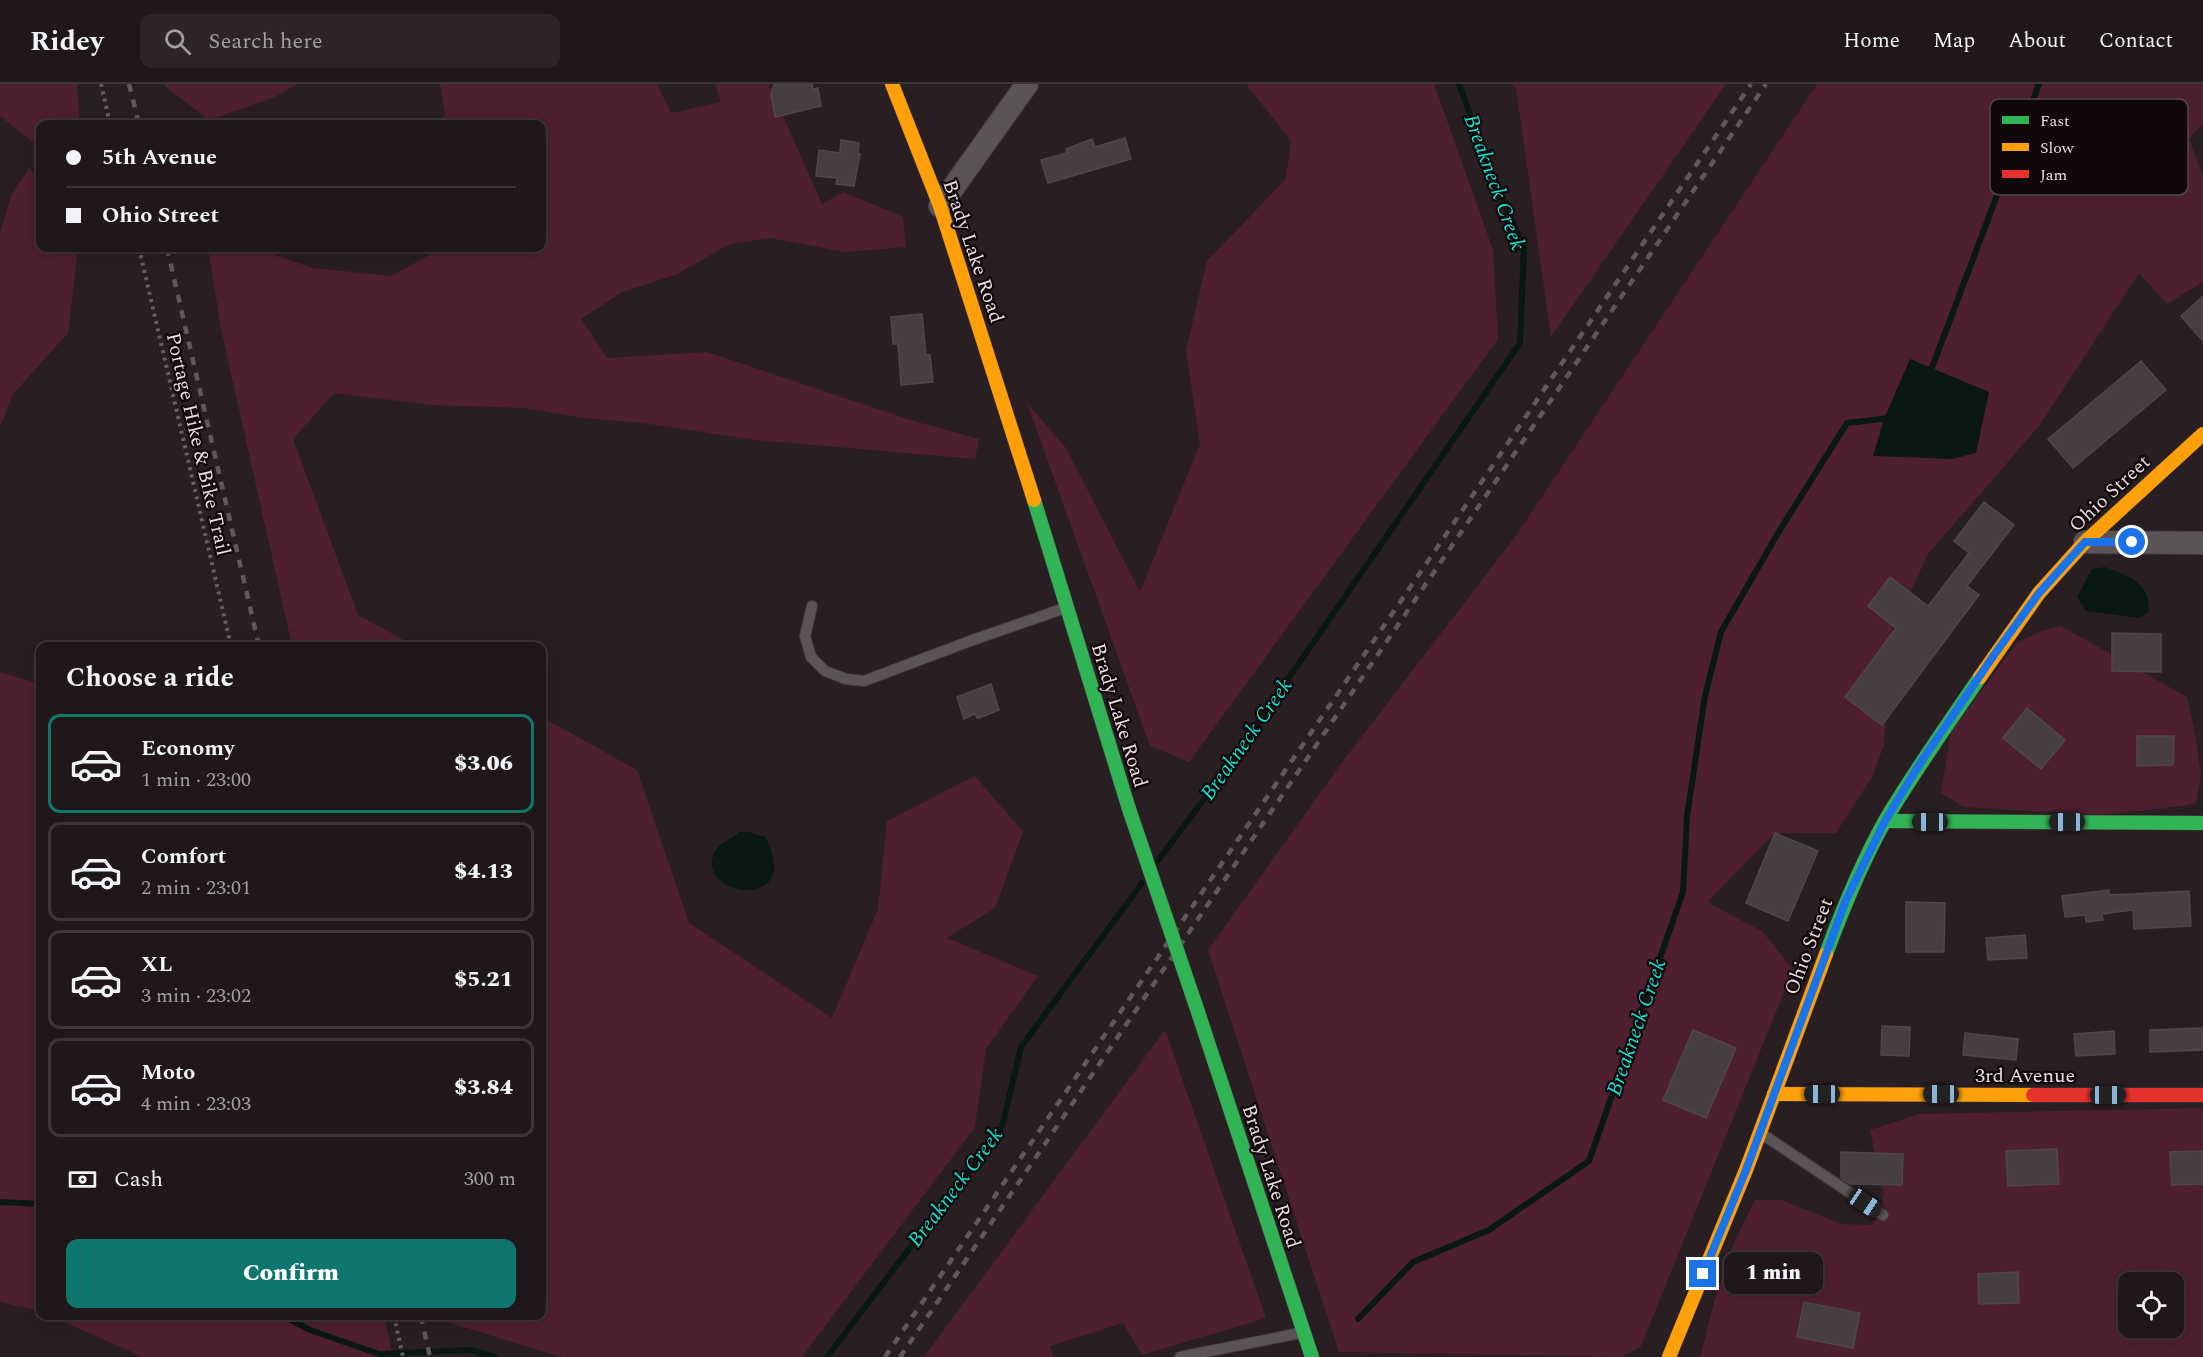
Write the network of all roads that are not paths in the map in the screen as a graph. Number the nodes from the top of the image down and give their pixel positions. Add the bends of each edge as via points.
1 (892, 84) edge
2 (1028, 84) edge
3 (940, 206) junction
4 (2203, 434) edge
5 (2085, 542) junction
6 (2203, 543) edge
7 (812, 606) dead end
8 (1065, 608) junction
9 (1885, 821) junction
10 (2203, 823) edge
11 (1774, 1094) junction
12 (2203, 1095) edge
13 (1759, 1132) junction
14 (1883, 1215) dead end
15 (1304, 1332) junction
16 (1180, 1357) edge
17 (1312, 1357) edge
18 (1669, 1357) edge

1 - 3 street, Brady Lake Road
2 - 3 street
3 - 8 street, Brady Lake Road
4 - 5 street, Ohio Street
5 - 6 street
5 - 9 street, Ohio Street via 2039,593 2000,646
7 - 8 lane via 805,636 811,657 825,671 864,681
8 - 15 street, Brady Lake Road, bridge
9 - 10 street
9 - 11 street, Ohio Street via 1846,900
11 - 12 street, 3rd Avenue
11 - 13 street, Ohio Street
13 - 14 lane
13 - 18 street, Ohio Street
15 - 16 lane
15 - 17 street, Brady Lake Road

